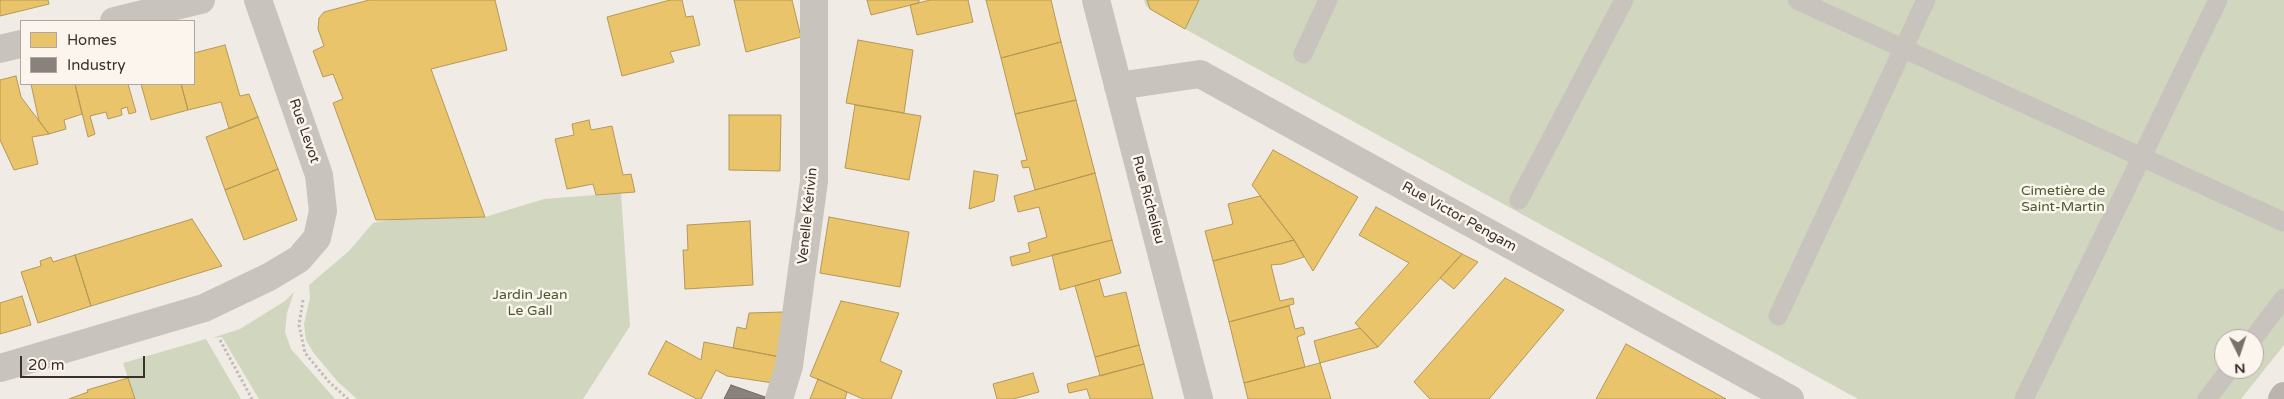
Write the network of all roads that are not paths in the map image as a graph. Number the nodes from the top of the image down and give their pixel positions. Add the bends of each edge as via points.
1 (201, 0) edge
2 (258, 0) edge
3 (814, 0) edge
4 (1096, 0) edge
5 (1328, 0) edge
6 (1624, 0) edge
7 (1797, 0) edge
8 (1926, 0) edge
9 (2218, 0) edge
10 (118, 20) edge
11 (20, 44) edge
12 (1902, 48) junction
13 (0, 49) edge
14 (1304, 54) dead end
15 (1118, 86) junction
16 (2141, 156) junction
17 (1519, 200) dead end
18 (2284, 222) edge
19 (2284, 298) edge
20 (1778, 316) dead end
21 (2261, 329) edge
22 (0, 368) edge
23 (2222, 379) edge
24 (2284, 396) edge
25 (779, 399) edge
26 (1199, 399) edge
27 (1790, 399) edge
28 (2024, 399) edge
29 (2207, 399) edge
30 (2282, 399) edge

1 - 10 street
2 - 22 street, Rue Levot via 319,175 324,212 317,238 299,259 204,308
3 - 25 street, Venelle Kérivin via 814,181 789,366
4 - 15 street, Rue Richelieu
5 - 14 lane
6 - 17 lane
7 - 12 lane
8 - 12 lane
9 - 16 lane
11 - 13 street
12 - 16 lane
12 - 20 lane
15 - 26 street, Rue Richelieu
15 - 27 street, Rue Victor Pengam via 1200,74
16 - 18 lane
16 - 28 lane
19 - 21 lane
23 - 29 lane
24 - 30 main road

